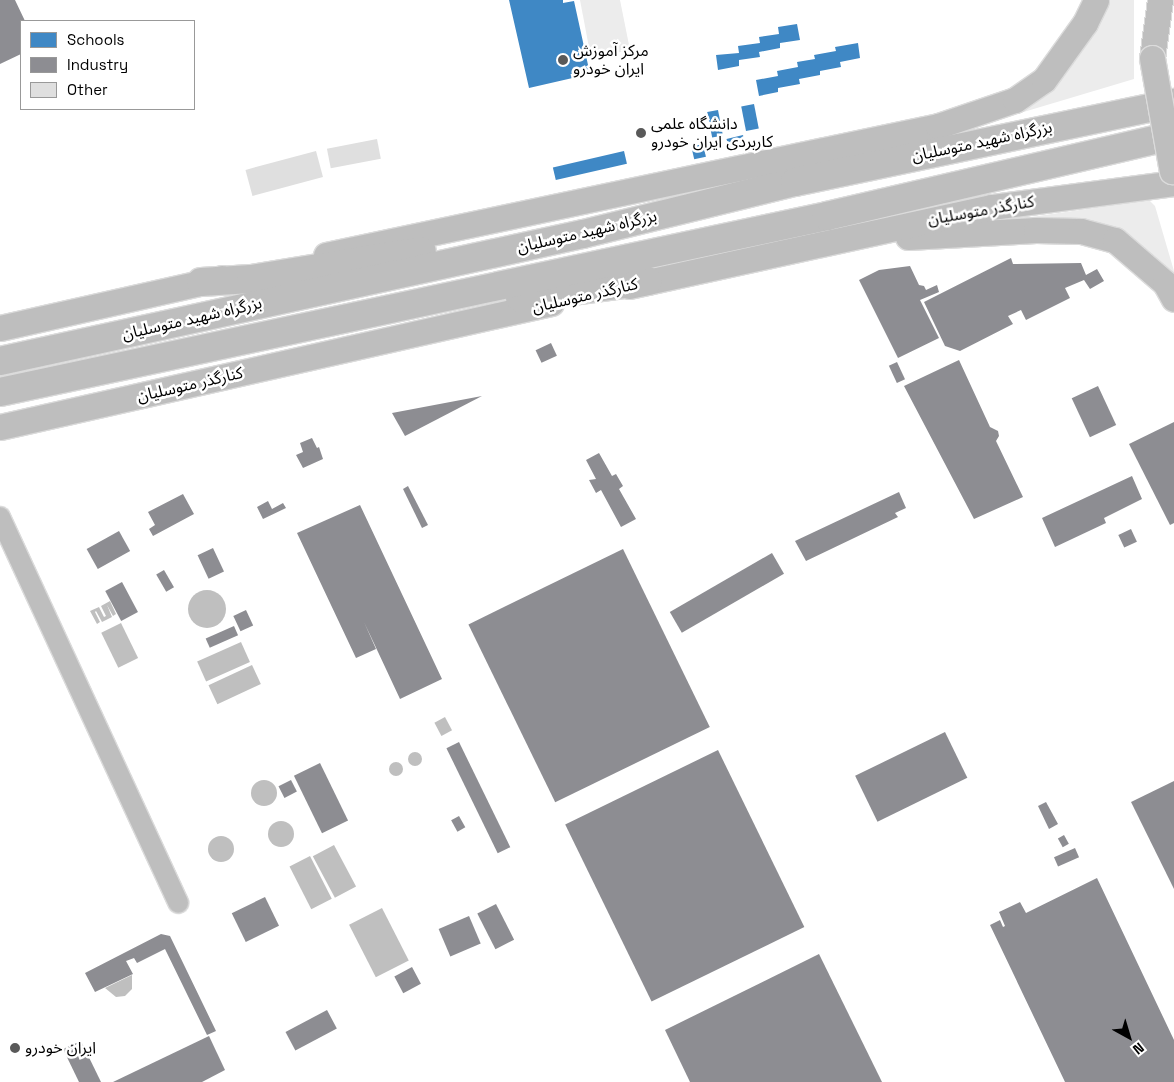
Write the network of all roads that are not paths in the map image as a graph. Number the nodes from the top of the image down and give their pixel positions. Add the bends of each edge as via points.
1 (1096, 0) edge
2 (1150, 0) edge
3 (1160, 0) edge
4 (1152, 58) junction
5 (1174, 92) edge
6 (1174, 103) edge
7 (1137, 111) junction
8 (1174, 135) edge
9 (1173, 179) edge
10 (583, 234) junction
11 (836, 240) junction
12 (648, 281) junction
13 (202, 282) junction
14 (1174, 299) edge
15 (328, 322) junction
16 (0, 328) edge
17 (0, 361) edge
18 (0, 392) edge
19 (0, 427) edge
20 (0, 517) edge
21 (178, 903) dead end

1 - 13 main road via 1085,23 1044,80 1015,100 938,126
2 - 4 main road
3 - 4 main road
4 - 9 main road, bridge
5 - 7 highway
6 - 7 highway, بزرگراه شهید متوسلیان
7 - 10 highway, بزرگراه شهید متوسلیان via 804,180
8 - 15 highway, بزرگراه شهید متوسلیان via 827,216
9 - 11 main road, کنارگذر متوسلیان via 992,207
10 - 13 highway via 486,240 250,279
10 - 17 highway, بزرگراه شهید متوسلیان
11 - 12 main road, کنارگذر متوسلیان
11 - 14 main road via 1036,230 1081,231 1115,240 1165,284
12 - 15 highway
12 - 19 main road, کنارگذر متوسلیان
13 - 16 main road
15 - 18 highway, بزرگراه شهید متوسلیان
20 - 21 street

